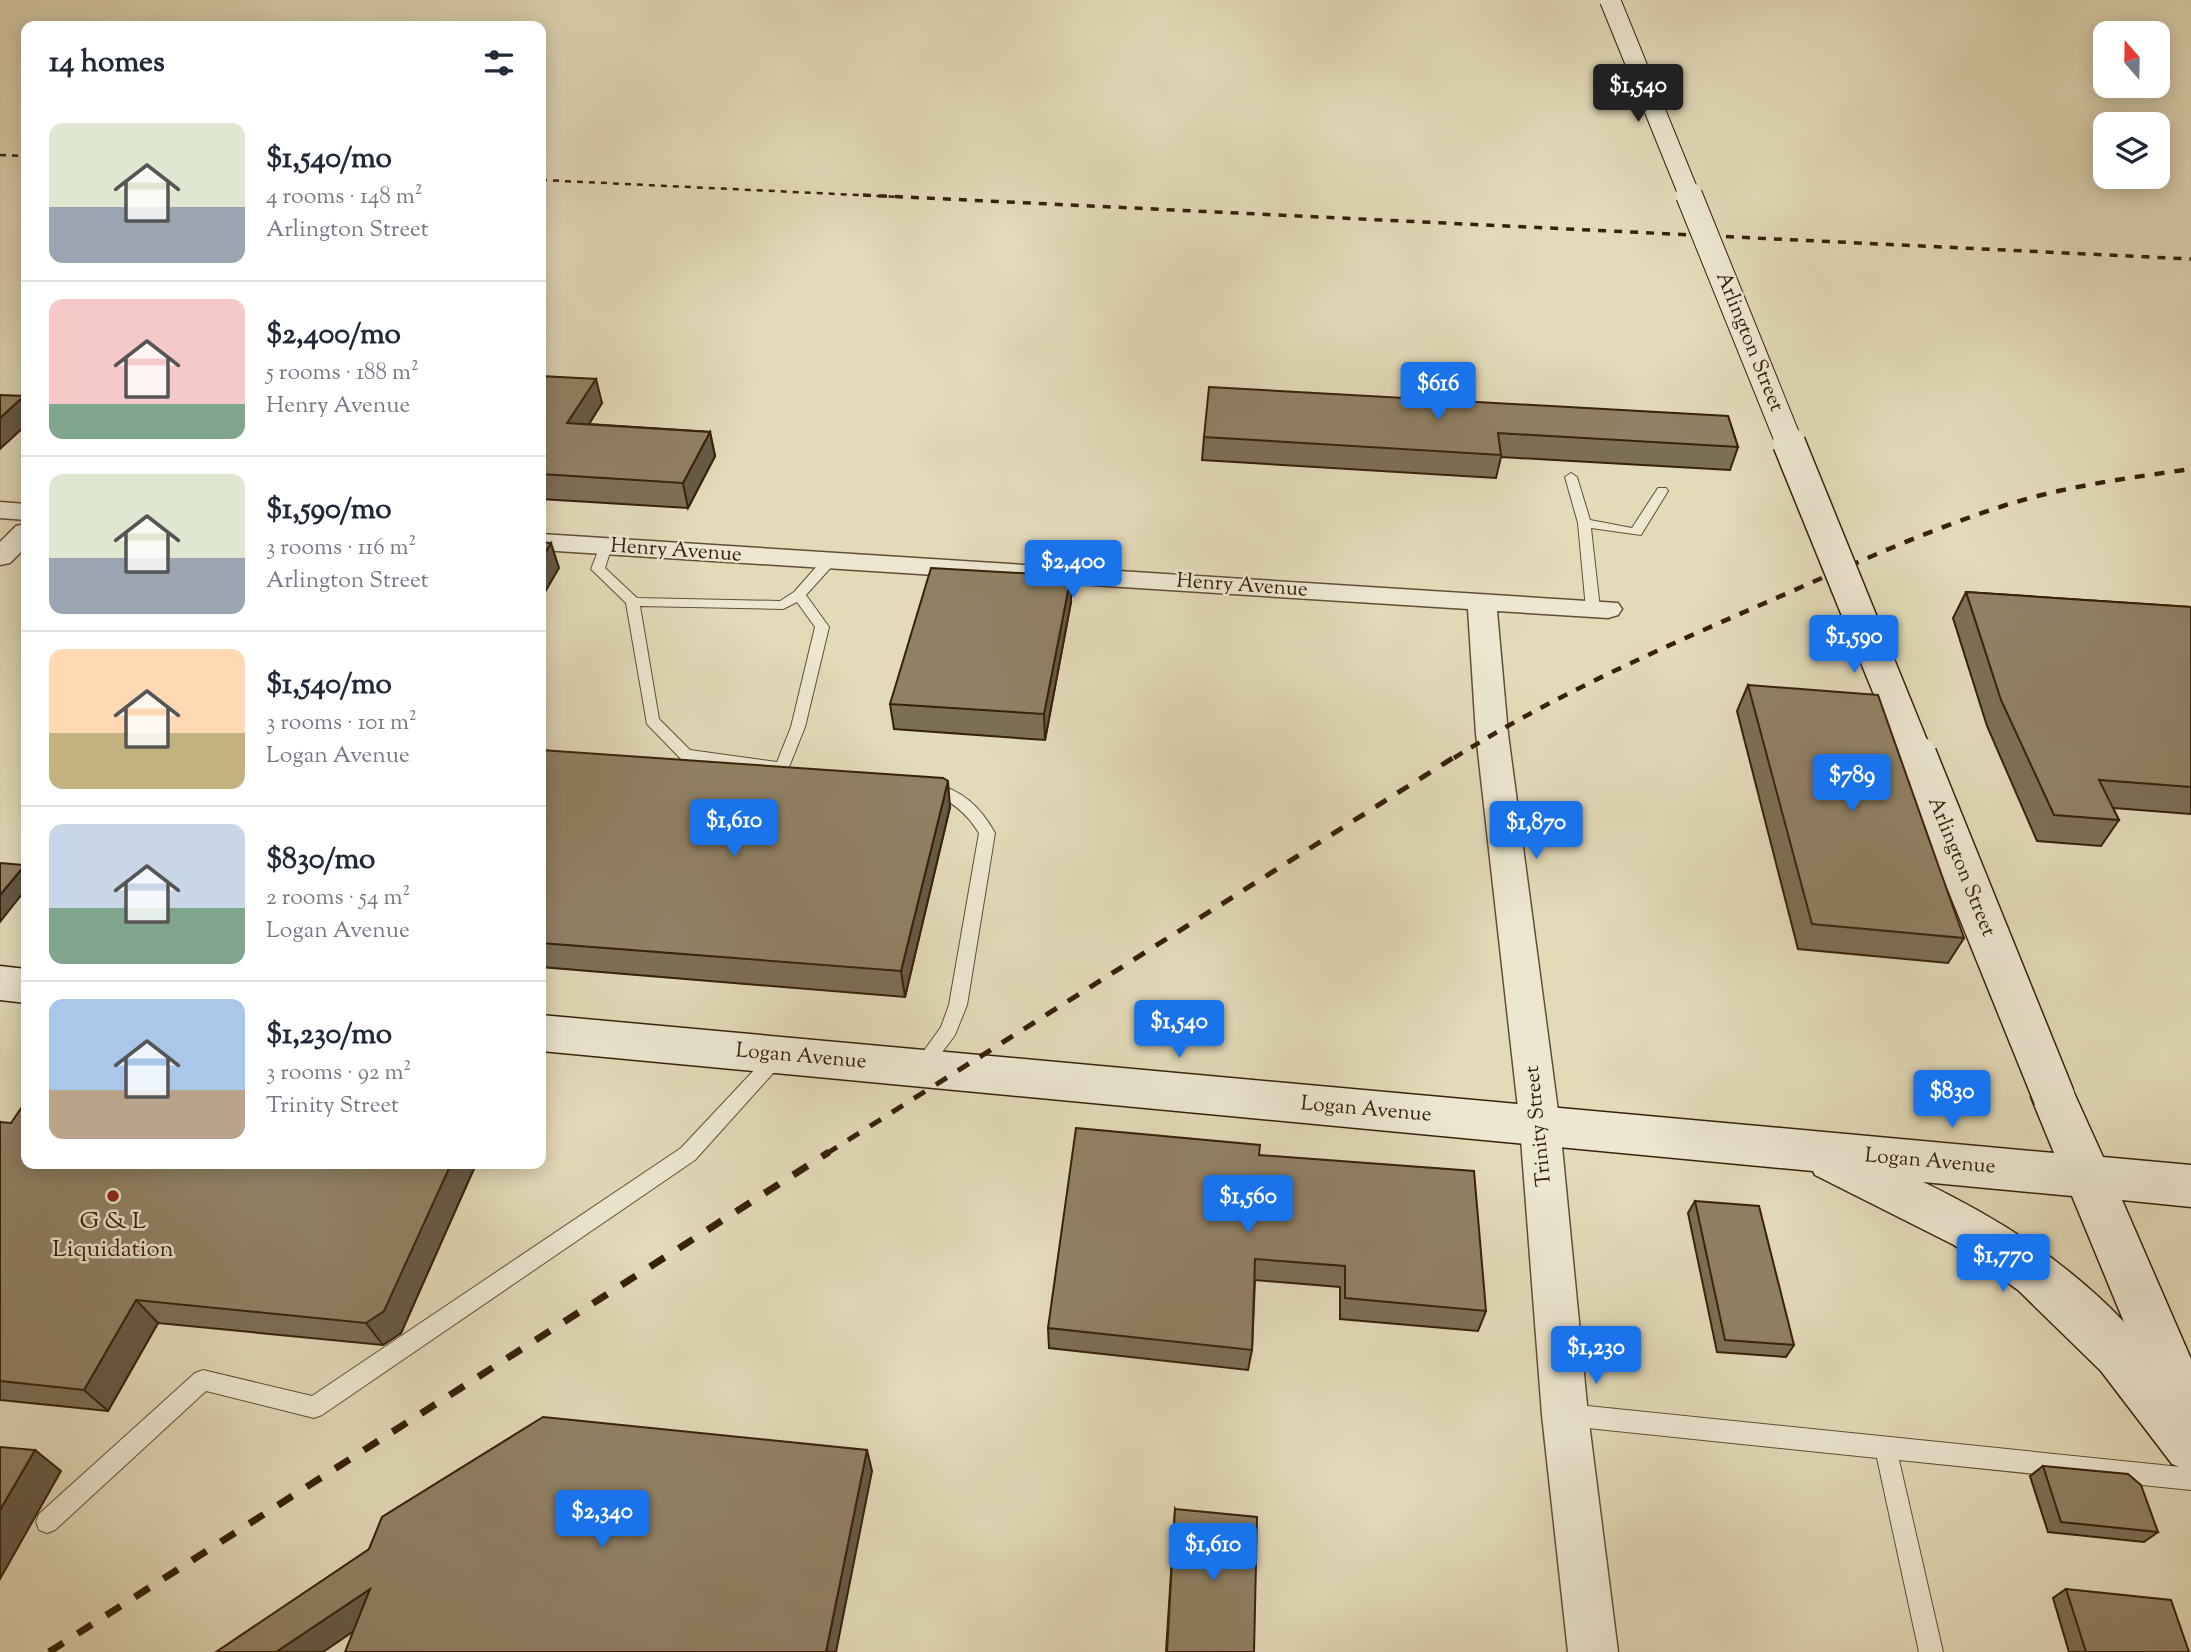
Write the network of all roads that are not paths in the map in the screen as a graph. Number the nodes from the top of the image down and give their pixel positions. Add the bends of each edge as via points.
1 (1610, 0) edge
2 (1571, 477) dead end
3 (1662, 491) dead end
4 (0, 510) edge
5 (21, 512) edge
6 (1584, 523) junction
7 (21, 537) edge
8 (546, 542) edge
9 (606, 546) junction
10 (0, 557) edge
11 (830, 560) junction
12 (799, 595) junction
13 (1482, 601) junction
14 (633, 602) junction
15 (1601, 609) joint
16 (782, 768) junction
17 (803, 771) edge
18 (916, 786) edge
19 (0, 983) edge
20 (21, 985) edge
21 (546, 1033) edge
22 (779, 1055) junction
23 (921, 1068) junction
24 (1540, 1126) junction
25 (1811, 1151) junction
26 (2086, 1176) junction
27 (2191, 1186) edge
28 (1565, 1415) junction
29 (2191, 1421) edge
30 (1885, 1446) junction
31 (2191, 1446) edge
32 (2191, 1479) edge
33 (47, 1522) dead end
34 (1593, 1652) edge
35 (1931, 1652) edge

1 - 26 main road, Arlington Street, bridge
2 - 6 lane
3 - 6 lane via 1636,532
4 - 5 street
6 - 15 lane
7 - 10 street
8 - 9 street, Henry Avenue
9 - 11 street, Henry Avenue
9 - 14 lane via 597,569
11 - 12 lane
11 - 13 street, Henry Avenue
12 - 14 lane via 783,606
12 - 16 lane via 822,627 798,727
13 - 15 street, Henry Avenue
13 - 24 street, Trinity Street via 1492,734
14 - 16 lane via 652,721 685,755
16 - 17 lane
18 - 23 lane via 941,790 975,812 987,833 958,1005 949,1030
19 - 20 main road
21 - 22 main road, Logan Avenue
22 - 23 main road, Logan Avenue
22 - 33 lane via 688,1154 314,1407 203,1380
23 - 24 main road, Logan Avenue
24 - 25 main road, Logan Avenue
24 - 28 street, Trinity Street
25 - 26 main road, Logan Avenue
25 - 31 main road via 1974,1231 2050,1285 2147,1383
26 - 27 main road, Logan Avenue
26 - 29 main road, Arlington Street
28 - 30 lane
28 - 34 street, Trinity Street
30 - 32 lane
30 - 35 lane

